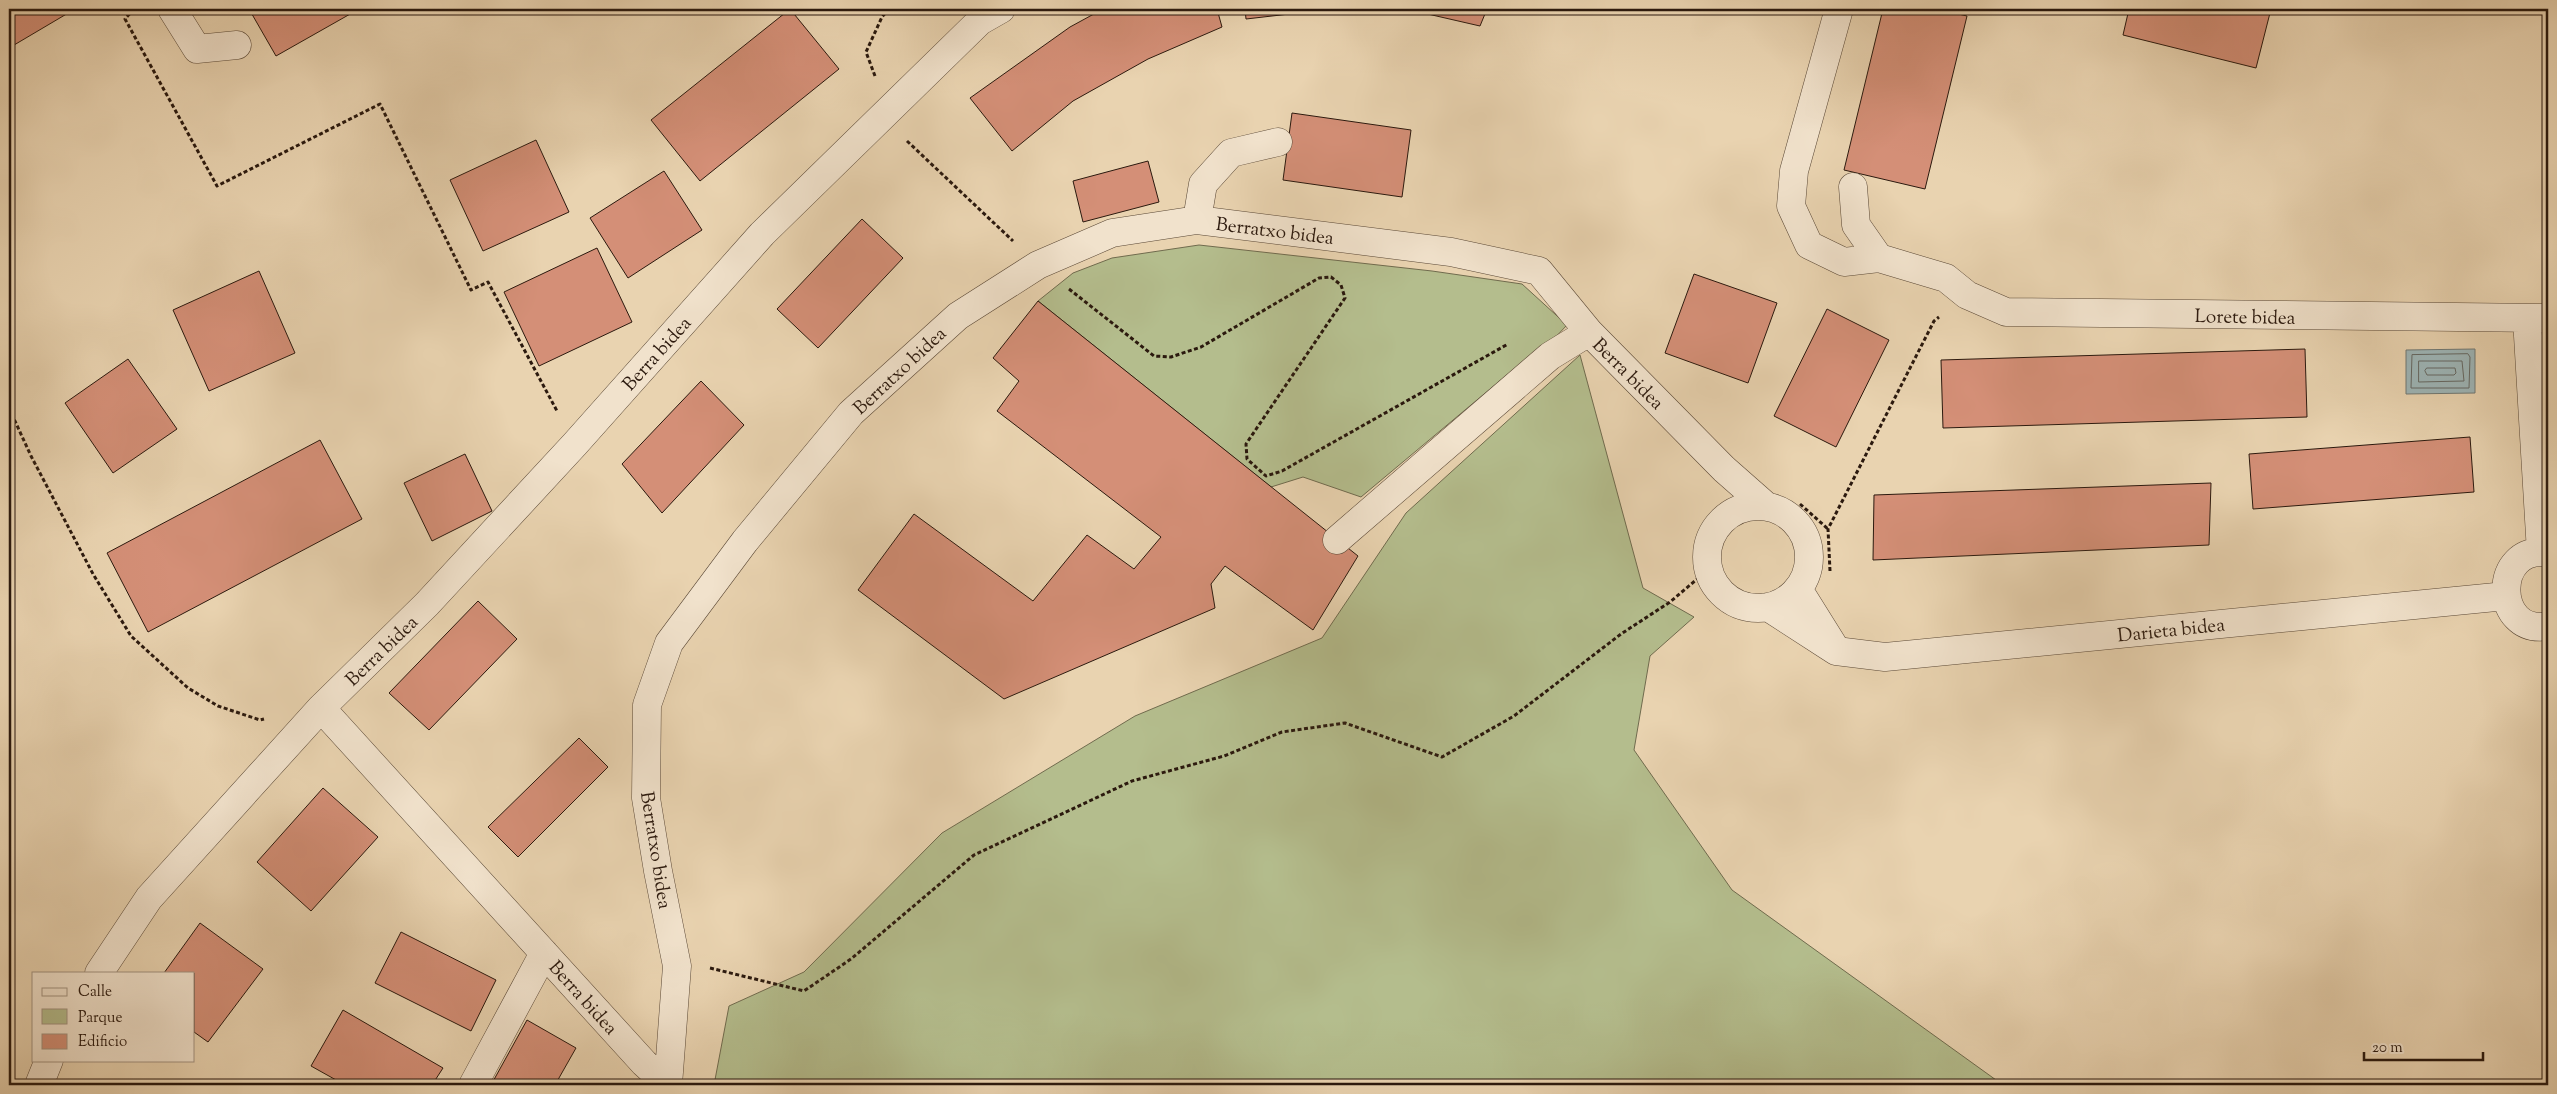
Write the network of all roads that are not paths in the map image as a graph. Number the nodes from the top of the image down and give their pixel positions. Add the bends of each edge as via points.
1 (172, 9) edge
2 (1001, 9) edge
3 (1839, 9) edge
4 (237, 45) dead end
5 (1278, 142) dead end
6 (1853, 187) dead end
7 (1197, 220) junction
8 (1879, 258) junction
9 (1539, 272) joint
10 (2538, 319) edge
11 (1589, 332) junction
12 (1753, 508) junction
13 (1337, 540) dead end
14 (2545, 553) edge
15 (1798, 589) junction
16 (2506, 596) junction
17 (1768, 607) junction
18 (2548, 626) edge
19 (1836, 651) junction
20 (321, 708) junction
21 (544, 953) junction
22 (100, 972) edge
23 (48, 1062) edge
24 (39, 1085) edge
25 (473, 1085) edge
26 (668, 1085) edge

1 - 4 street via 197,49
2 - 20 street, Berra bidea via 980,21 762,234 427,604
3 - 8 street via 1794,171 1791,206 1809,245 1844,262
5 - 7 street via 1232,153 1203,184
6 - 8 street via 1856,225
7 - 9 street, Berratxo bidea via 1451,252
7 - 26 street, Berratxo bidea via 1112,233 1038,265 958,316 851,414 745,541 670,643 647,704 646,798 677,966
8 - 10 street, Lorete bidea via 1946,278 1967,296 2006,312
9 - 11 street, Berra bidea
10 - 14 street, Lorete bidea
11 - 12 street, Berra bidea via 1724,469
11 - 13 street via 1550,356
12 - 15 street via 1783,512 1806,538 1807,573
12 - 17 street via 1732,513 1718,525 1710,541 1707,558 1719,591 1750,608
14 - 16 street via 2528,555 2510,571 2505,584
15 - 17 street via 1785,600
15 - 19 street
16 - 18 street via 2520,619 2532,626
16 - 19 street, Darieta bidea via 1885,657
17 - 19 street, Darieta bidea
20 - 21 street, Berra bidea
20 - 22 street, Berra bidea via 149,898
21 - 25 street
21 - 26 street, Berra bidea
23 - 24 street

